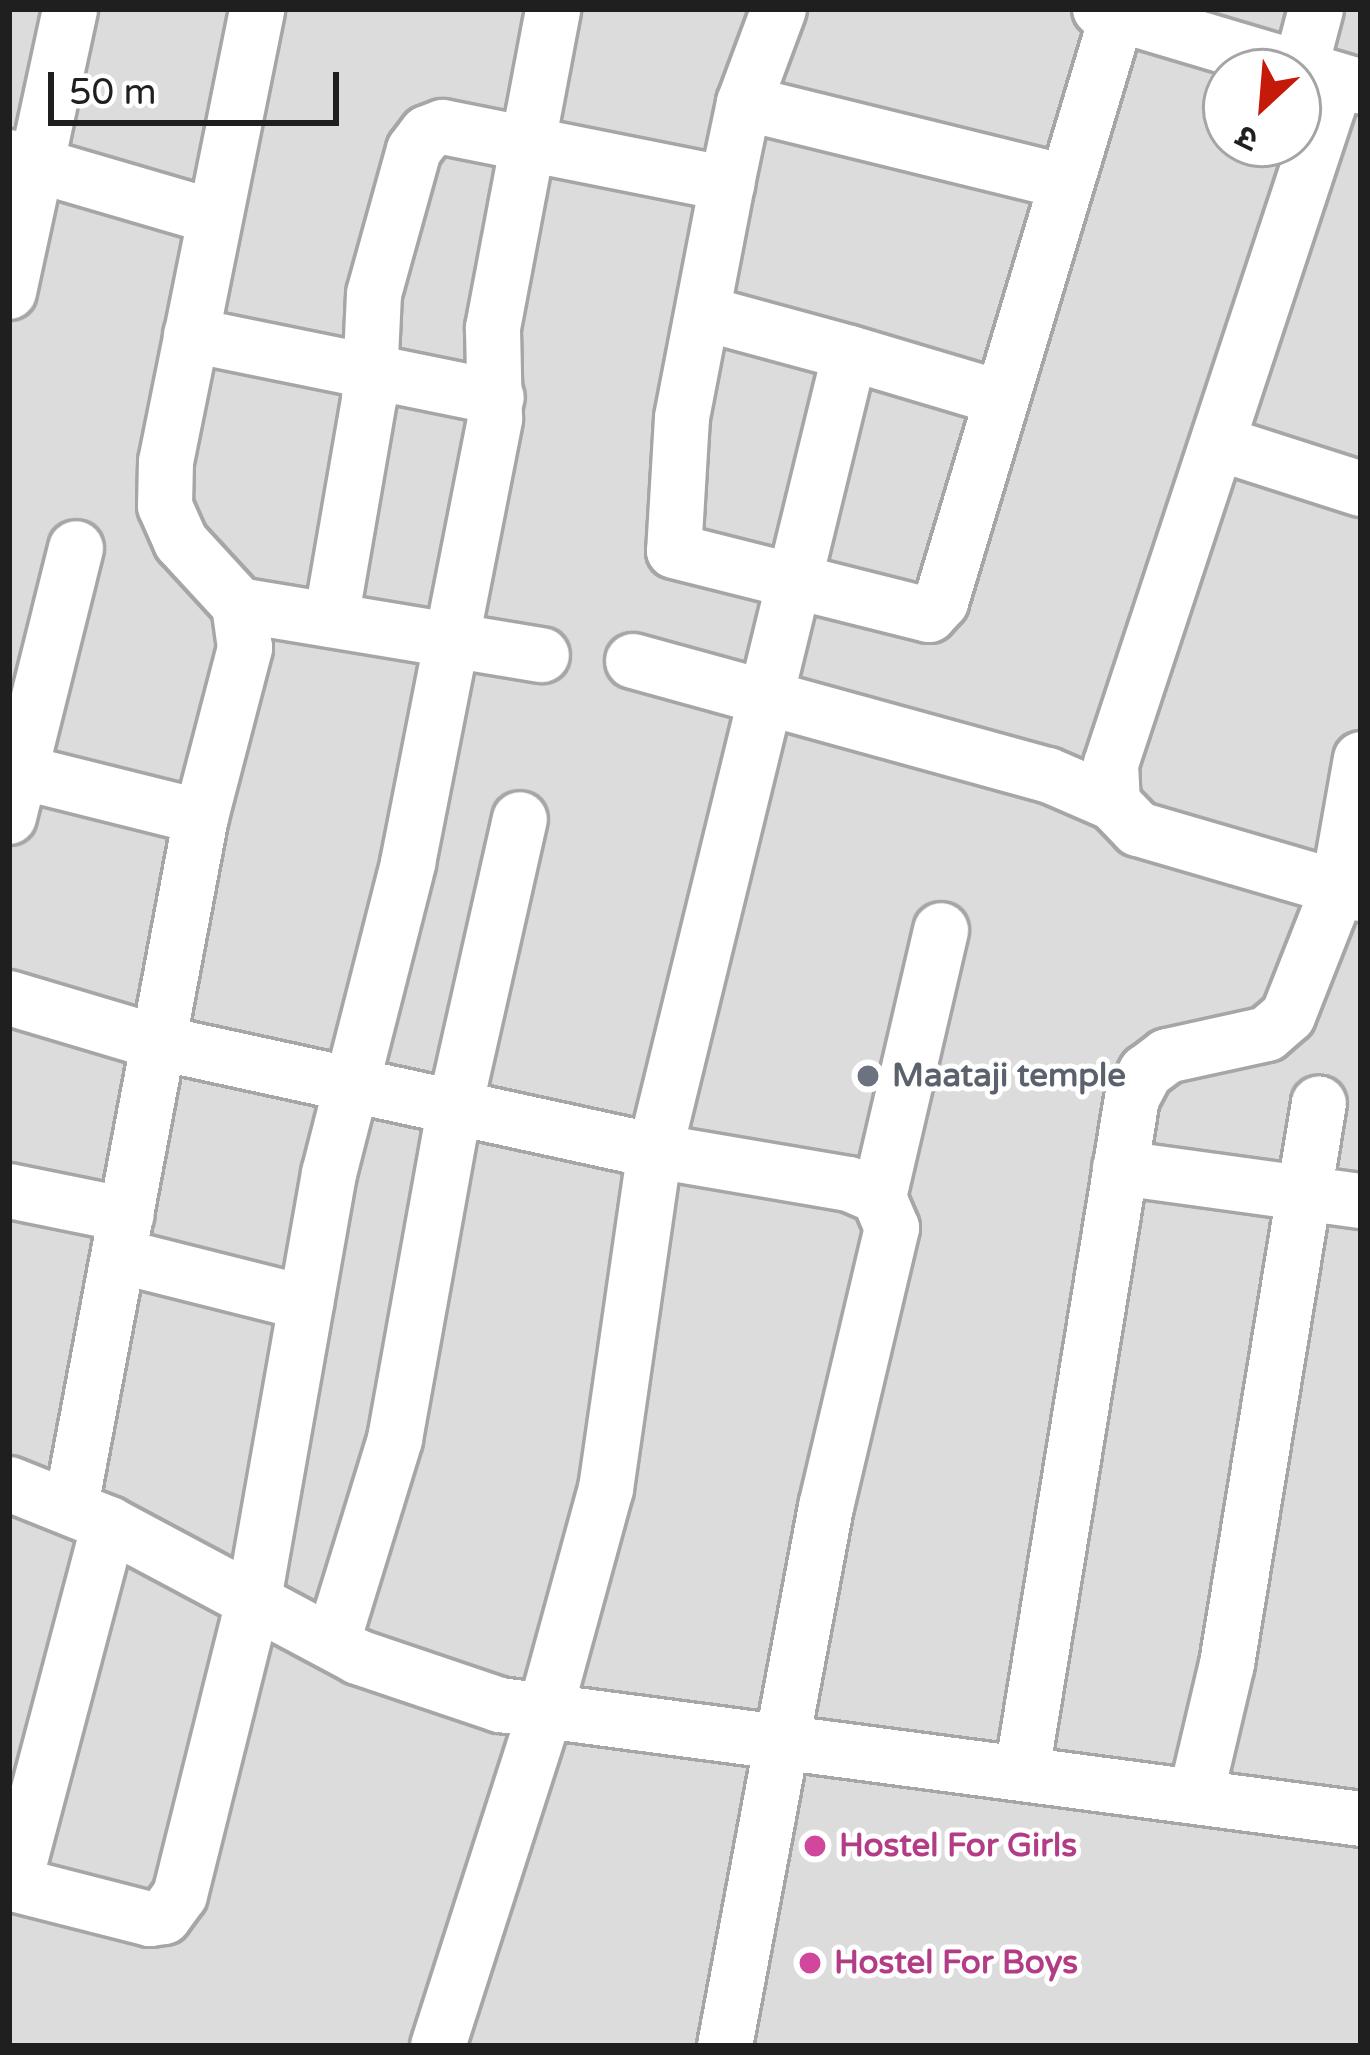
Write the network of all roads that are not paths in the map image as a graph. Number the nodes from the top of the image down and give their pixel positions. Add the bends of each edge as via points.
1 (70, 9) edge
2 (257, 9) edge
3 (553, 9) edge
4 (779, 9) edge
5 (1316, 9) edge
6 (1112, 10) edge
7 (1333, 79) edge
8 (744, 103) junction
9 (526, 143) junction
10 (23, 161) edge
11 (1066, 182) junction
12 (727, 184) junction
13 (214, 217) junction
14 (9, 292) edge
15 (703, 313) junction
16 (191, 335) junction
17 (850, 353) junction
18 (370, 371) junction
19 (497, 397) junction
20 (1001, 398) junction
21 (1221, 444) junction
22 (1361, 489) edge
23 (76, 548) dead end
24 (796, 578) junction
25 (239, 604) junction
26 (331, 620) junction
27 (450, 639) junction
28 (542, 655) dead end
29 (633, 661) dead end
30 (768, 696) junction
31 (1361, 759) edge
32 (12, 786) edge
33 (1113, 803) junction
34 (201, 817) junction
35 (520, 818) dead end
36 (1349, 891) edge
37 (940, 930) dead end
38 (9, 998) edge
39 (160, 1043) junction
40 (350, 1084) junction
41 (1319, 1103) dead end
42 (454, 1107) junction
43 (656, 1151) junction
44 (1120, 1168) junction
45 (9, 1191) edge
46 (879, 1197) junction
47 (1305, 1197) junction
48 (1361, 1201) edge
49 (123, 1236) junction
50 (306, 1304) junction
51 (9, 1484) edge
52 (90, 1515) junction
53 (254, 1599) junction
54 (333, 1641) junction
55 (544, 1715) junction
56 (785, 1738) junction
57 (1022, 1772) junction
58 (1196, 1795) junction
59 (1361, 1819) edge
60 (12, 1883) edge
61 (438, 2046) edge
62 (724, 2046) edge

1 - 10 street
2 - 13 street
3 - 9 street
4 - 8 street
5 - 7 street
6 - 7 street
6 - 11 street
7 - 21 street
8 - 11 street
8 - 12 street
9 - 12 street
9 - 18 street via 443,127 414,150 374,294
9 - 19 street via 493,328
10 - 13 street
10 - 14 street
11 - 20 street
12 - 15 street
13 - 16 street
15 - 17 street
15 - 24 street via 682,418 674,551 715,567
16 - 18 street
16 - 25 street via 164,506 181,542
17 - 20 street
17 - 24 street
18 - 19 street
18 - 26 street
19 - 27 street
20 - 24 street via 941,602 929,615
21 - 22 street
21 - 33 street via 1112,764
23 - 32 street
24 - 30 street
25 - 26 street
25 - 34 street via 245,648
26 - 27 street
27 - 28 street
27 - 40 street via 408,862
29 - 30 street
30 - 33 street via 1048,775
30 - 43 street
31 - 36 street
32 - 34 street
33 - 36 street via 1138,830
34 - 39 street
35 - 42 street
36 - 44 street via 1288,1016 1267,1034 1167,1056 1146,1072 1132,1098
37 - 46 street
38 - 39 street
39 - 40 street
39 - 49 street
40 - 42 street
40 - 50 street
41 - 47 street
42 - 43 street
42 - 54 street via 395,1439
43 - 46 street via 849,1184
43 - 55 street via 606,1489
44 - 47 street
44 - 57 street
45 - 49 street
46 - 56 street via 892,1228 826,1507
47 - 48 street
47 - 58 street via 1227,1664
49 - 50 street
49 - 52 street
50 - 53 street
51 - 52 street
52 - 53 street
52 - 60 street
53 - 54 street
53 - 60 street via 180,1895 164,1917
54 - 55 street via 421,1683
55 - 56 street
55 - 61 street
56 - 57 street
56 - 62 street
57 - 58 street
58 - 59 street

